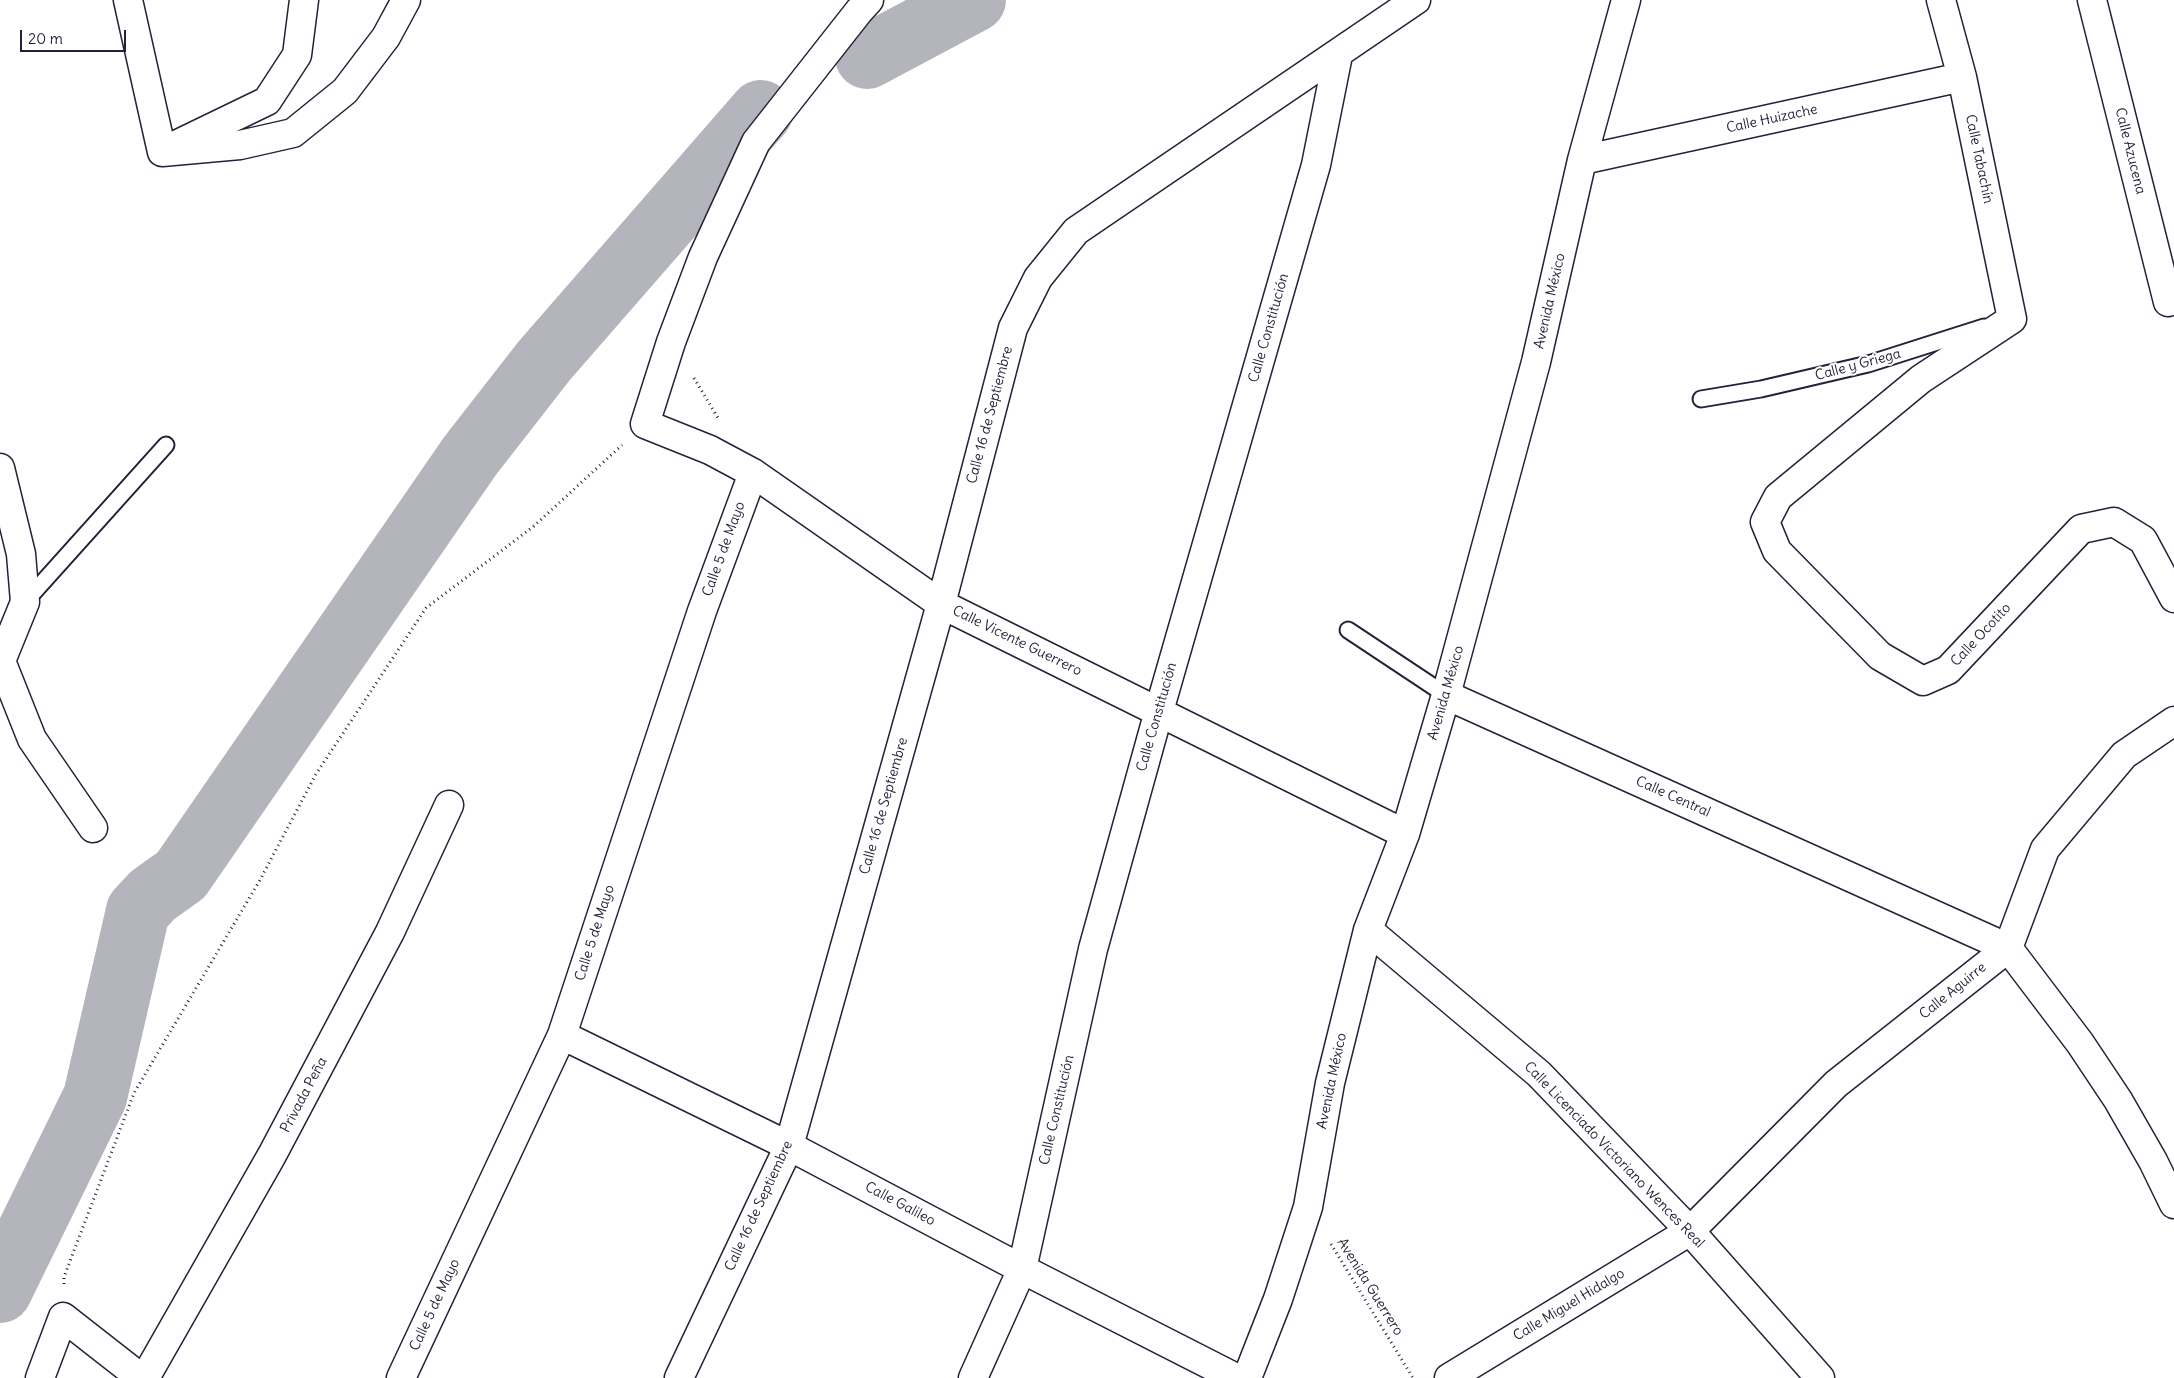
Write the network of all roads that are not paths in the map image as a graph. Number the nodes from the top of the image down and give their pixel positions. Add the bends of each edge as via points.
1 (128, 0) edge
2 (304, 0) edge
3 (406, 0) edge
4 (869, 0) edge
5 (1416, 0) edge
6 (1626, 0) edge
7 (1941, 0) edge
8 (2092, 0) edge
9 (1338, 55) junction
10 (1962, 77) junction
11 (162, 152) junction
12 (1582, 160) junction
13 (2168, 302) dead end
14 (2012, 319) junction
15 (1701, 399) dead end
16 (166, 445) dead end
17 (0, 468) edge
18 (753, 473) junction
19 (2174, 598) edge
20 (25, 602) junction
21 (941, 604) junction
22 (1348, 630) dead end
23 (0, 661) edge
24 (1446, 695) junction
25 (1159, 711) junction
26 (2174, 721) edge
27 (450, 805) dead end
28 (93, 828) dead end
29 (1405, 834) junction
30 (1368, 930) junction
31 (2008, 948) junction
32 (562, 1034) junction
33 (788, 1146) junction
34 (2174, 1204) edge
35 (1690, 1231) junction
36 (1022, 1269) junction
37 (40, 1378) edge
38 (141, 1378) edge
39 (145, 1378) edge
40 (401, 1378) edge
41 (679, 1378) edge
42 (973, 1378) edge
43 (1236, 1378) edge
44 (1247, 1378) edge
45 (1448, 1378) edge
46 (1820, 1378) edge

1 - 11 street
2 - 11 street via 298,55 267,101
3 - 11 street via 386,37 346,91 293,132 240,145
4 - 18 street, Calle Vicente Guerrero via 756,142 703,258 671,342 646,424 710,450
5 - 9 street, Calle 16 de Septiembre
6 - 12 street, Avenida México
7 - 10 street, Calle Tabachín
8 - 13 street, Calle Azucena
9 - 21 street, Calle 16 de Septiembre via 1076,231 1038,278 1013,328
9 - 25 street, Calle Constitución via 1316,165
10 - 12 street, Calle Huizache
10 - 14 street, Calle Tabachín
12 - 24 street, Avenida México via 1536,362
14 - 15 lane, Calle y Griega via 1868,364 1761,389
14 - 19 street, Calle Ocotito via 1921,379 1778,497 1765,522 1777,551 1880,656 1923,681 1948,670 2081,529 2114,522 2143,540
16 - 20 lane
17 - 20 street via 21,554
18 - 21 street, Calle Vicente Guerrero
18 - 32 street, Calle 5 de Mayo via 702,611
20 - 23 street
21 - 25 street, Calle Vicente Guerrero
21 - 33 street, Calle 16 de Septiembre
22 - 24 lane, Calle Central
23 - 28 street via 32,739
24 - 29 street, Avenida México
24 - 31 street, Calle Central
25 - 29 street, Calle Vicente Guerrero
25 - 36 street, Calle Constitución via 1093,949
26 - 31 street via 2124,754 2045,849
27 - 39 street, Privada Peña via 390,932 272,1155
29 - 30 street, Avenida México
30 - 35 street, Calle Licenciado Victoriano Wences Real via 1539,1074
30 - 44 street, Avenida México via 1330,1083 1308,1207 1278,1299
31 - 34 street via 2080,1043 2118,1100
31 - 35 street, Calle Aguirre via 1836,1084
32 - 33 street, Calle Galileo
32 - 40 street, Calle 5 de Mayo
33 - 36 street, Calle Galileo
33 - 41 street, Calle 16 de Septiembre
35 - 45 street, Calle Miguel Hidalgo
35 - 46 street, Calle Licenciado Victoriano Wences Real
36 - 42 street, Calle Constitución
36 - 43 street, Calle Galileo
37 - 38 street via 62,1318

